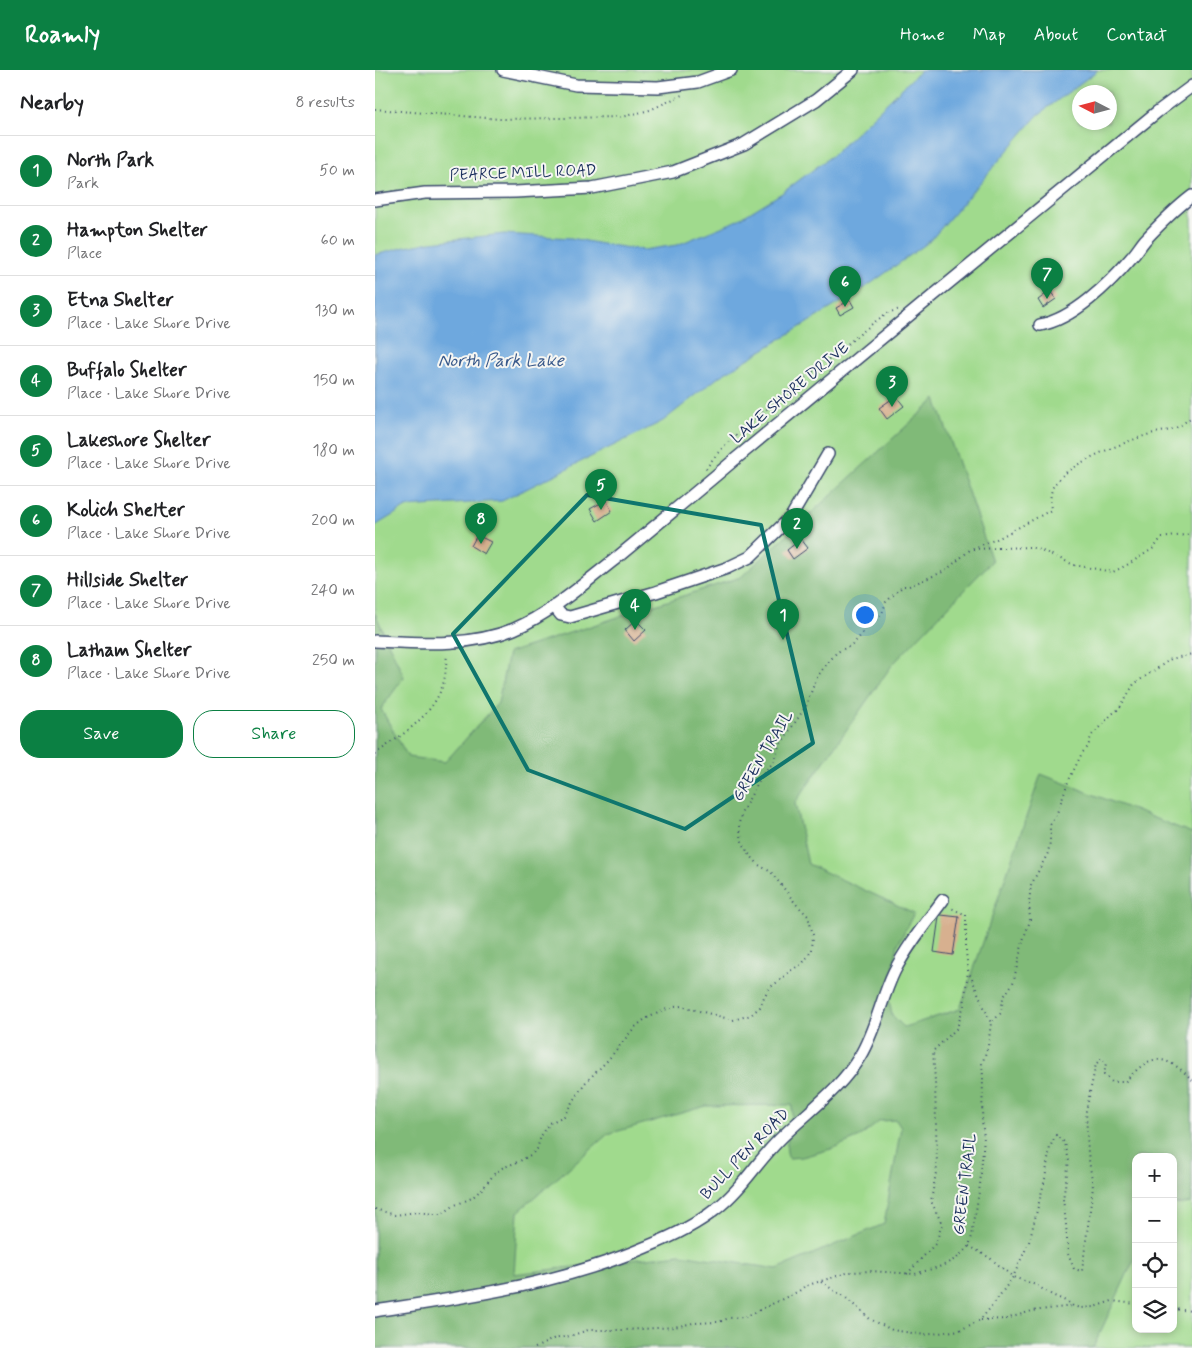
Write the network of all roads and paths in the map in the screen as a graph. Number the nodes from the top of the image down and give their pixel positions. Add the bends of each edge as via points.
1 (503, 70) edge
2 (731, 70) edge
3 (853, 70) edge
4 (698, 82) junction
5 (1192, 86) edge
6 (375, 110) edge
7 (1192, 196) edge
8 (375, 200) edge
9 (902, 308) dead end
10 (1040, 325) dead end
11 (1192, 417) edge
12 (828, 454) dead end
13 (705, 470) dead end
14 (1192, 534) edge
15 (971, 549) junction
16 (554, 606) junction
17 (375, 640) edge
18 (449, 642) junction
19 (1192, 654) edge
20 (375, 754) edge
21 (941, 902) joint
22 (968, 970) junction
23 (991, 1023) junction
24 (1192, 1080) edge
25 (375, 1209) edge
26 (969, 1246) junction
27 (907, 1274) dead end
28 (1013, 1277) junction
29 (821, 1282) junction
30 (1132, 1304) edge
31 (1073, 1306) junction
32 (1177, 1309) edge
33 (375, 1311) edge
34 (1192, 1311) edge
35 (980, 1320) junction
36 (535, 1348) edge

1 - 4 street via 576,85 659,87
2 - 4 street
3 - 8 street, PEARCE MILL ROAD via 816,100 744,144 673,172 592,188 425,193
4 - 6 path via 678,97 650,110 621,118 500,119
5 - 16 street, LAKE SHORE DRIVE
7 - 10 street via 1161,223 1092,297 1062,318
9 - 13 path via 887,313 779,399 724,447
11 - 15 path, GREEN TRAIL via 1175,429 1099,453 1068,470 1053,488 1051,510
12 - 16 street via 791,518 750,557 692,580 570,617 561,615
14 - 15 path via 1161,538 1154,548 1113,572 1074,565 1030,547
15 - 25 path, GREEN TRAIL via 945,570 903,586 886,602 882,614 850,646 831,658 742,812 739,823 748,853 771,872 808,916 813,935 811,950 803,963 769,988 760,1007 751,1015 733,1020 681,1006 645,1019 585,1083 563,1116 551,1123 541,1136 537,1150 502,1168 472,1198 443,1214 417,1212 395,1215
16 - 18 street, LAKE SHORE DRIVE via 527,623 493,636
17 - 18 street, LAKE SHORE DRIVE
18 - 20 path via 444,682 433,705 404,734
19 - 23 path, GREEN TRAIL via 1171,659 1134,684 1119,709 1091,736 1088,747 1081,753 1050,825 1048,854 1031,885 1030,921 1013,983 1003,998 1001,1013
21 - 22 path via 966,915
21 - 33 street, BULL PEN ROAD via 904,952 869,1037 846,1076 765,1153 731,1197 715,1210 667,1238 585,1270 495,1292
22 - 23 path
22 - 27 path via 964,1006 957,1028 933,1051 937,1167 931,1201 942,1224 936,1244
23 - 26 path, GREEN TRAIL via 982,1064 984,1137
24 - 28 path via 1161,1060 1147,1062 1125,1082 1112,1082 1104,1075 1106,1063 1102,1058 1095,1064 1085,1112 1093,1187 1082,1271 1074,1269 1068,1254 1063,1200 1069,1161 1065,1143 1056,1135 1050,1147 1029,1242
26 - 28 path
26 - 29 path, GREEN TRAIL via 942,1266 915,1274 850,1272
28 - 31 path via 1036,1285
28 - 35 path
29 - 35 path via 870,1319 892,1330 925,1335 960,1330
29 - 36 path, GREEN TRAIL via 805,1286 745,1317 674,1327 588,1330 553,1339
30 - 31 path via 1112,1301 1094,1307
31 - 35 path via 1006,1319
32 - 34 path

